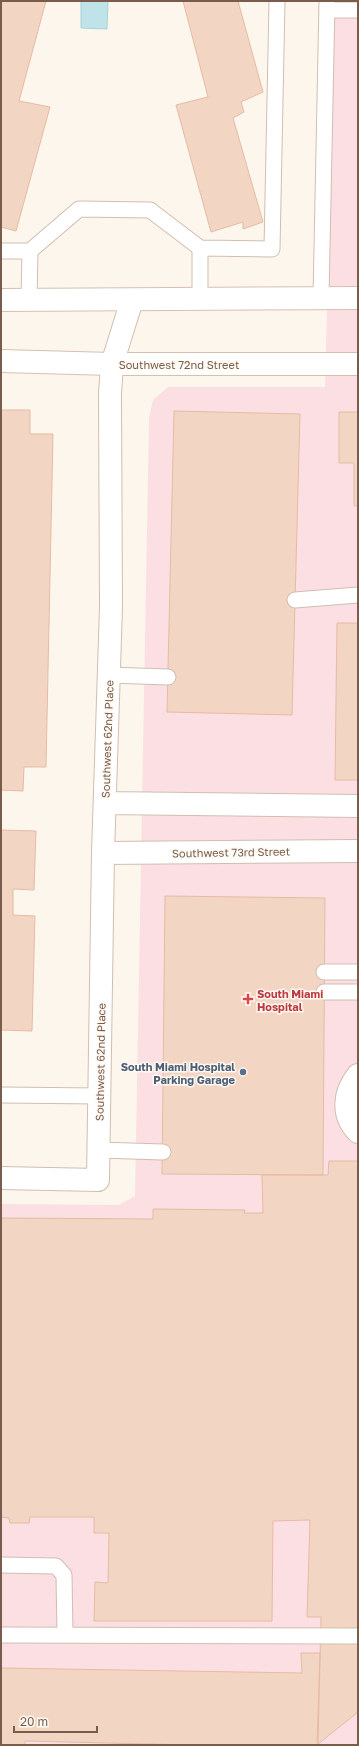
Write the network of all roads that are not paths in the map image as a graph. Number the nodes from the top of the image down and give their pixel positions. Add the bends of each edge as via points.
1 (277, 1) edge
2 (327, 6) edge
3 (358, 10) edge
4 (200, 248) junction
5 (1, 251) edge
6 (30, 251) junction
7 (321, 298) junction
8 (358, 298) edge
9 (200, 299) junction
10 (1, 300) edge
11 (29, 300) junction
12 (132, 300) junction
13 (1, 361) edge
14 (112, 364) junction
15 (358, 364) edge
16 (358, 595) edge
17 (295, 600) dead end
18 (109, 675) junction
19 (168, 677) dead end
20 (105, 803) junction
21 (358, 806) edge
22 (358, 851) edge
23 (104, 853) junction
24 (324, 972) dead end
25 (358, 972) edge
26 (324, 992) dead end
27 (358, 992) edge
28 (358, 1075) edge
29 (1, 1095) edge
30 (100, 1096) junction
31 (358, 1132) edge
32 (98, 1150) junction
33 (163, 1152) dead end
34 (1, 1178) edge
35 (1, 1565) edge
36 (1, 1635) edge
37 (65, 1635) junction
38 (358, 1636) edge

1 - 4 lane via 272,249
2 - 3 lane
2 - 7 lane
4 - 6 lane via 150,210 79,209
4 - 9 lane
5 - 6 lane
6 - 11 lane
7 - 8 street
7 - 9 street
9 - 12 street
10 - 11 street
11 - 12 street
12 - 14 street, Southwest 62nd Place
13 - 14 street, Southwest 72nd Street
14 - 15 street, Southwest 72nd Street
14 - 18 street, Southwest 62nd Place
16 - 17 lane
18 - 19 lane
18 - 20 street, Southwest 62nd Place
20 - 21 street
20 - 23 street, Southwest 62nd Place
22 - 23 street, Southwest 73rd Street
23 - 30 street, Southwest 62nd Place
24 - 25 lane
26 - 27 lane
28 - 31 street via 349,1088 346,1102 348,1117
29 - 30 lane
30 - 32 street, Southwest 62nd Place
32 - 33 lane
32 - 34 street, Southwest 62nd Place via 98,1180
35 - 37 lane via 56,1566 64,1575
36 - 37 lane
37 - 38 lane

